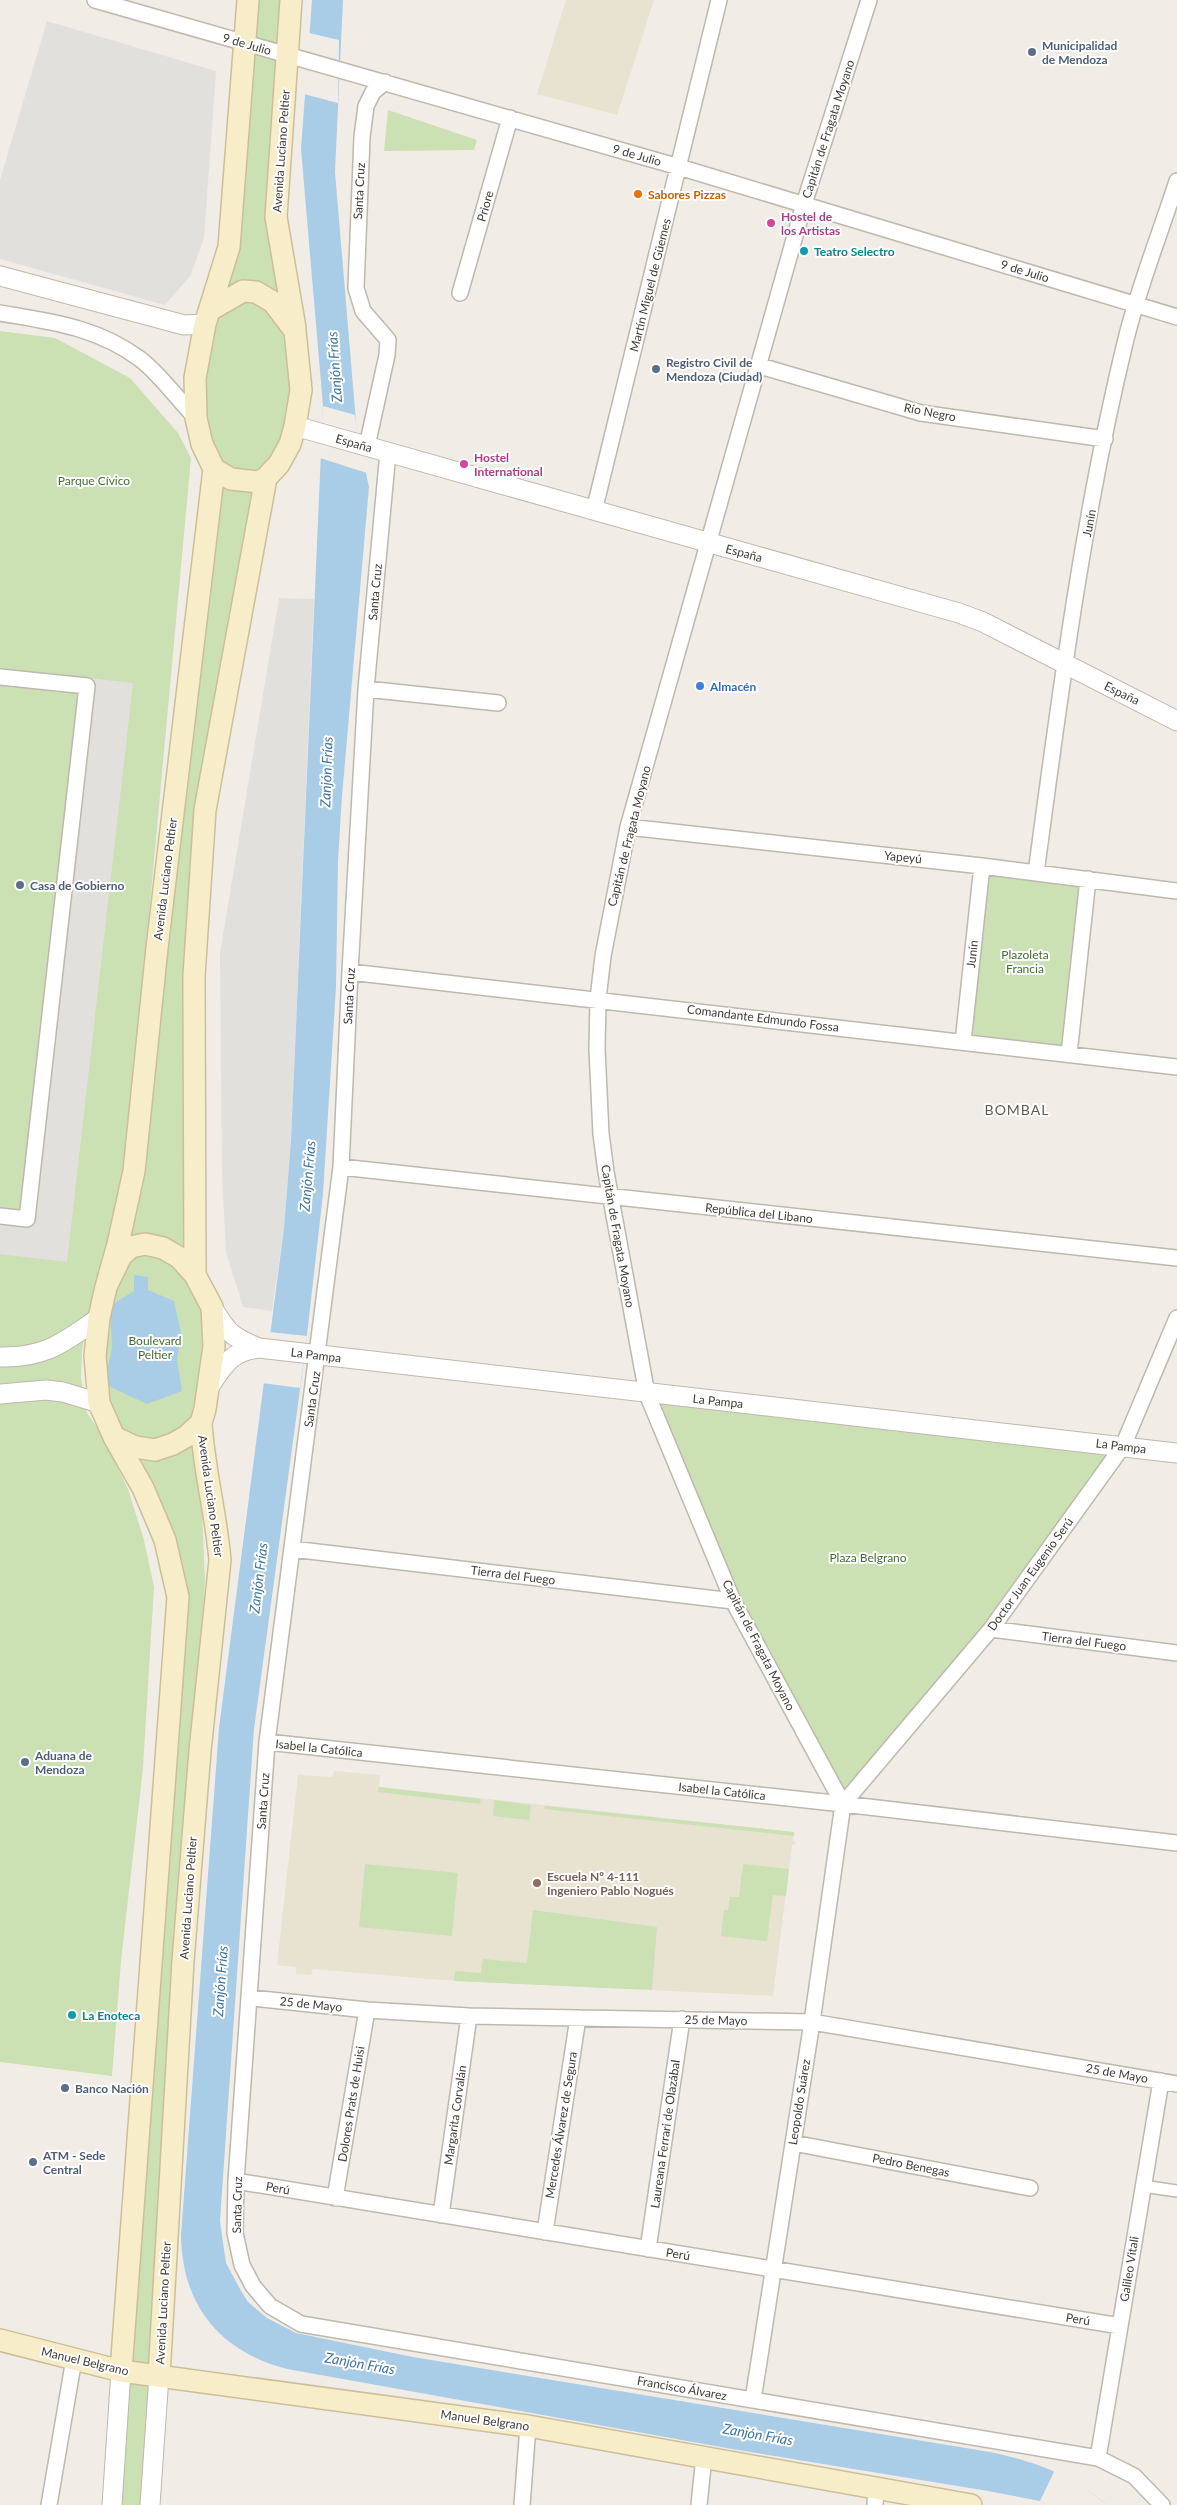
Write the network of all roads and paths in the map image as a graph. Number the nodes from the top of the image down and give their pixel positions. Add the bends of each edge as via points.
1 (95, 0) edge
2 (248, 0) edge
3 (291, 0) edge
4 (719, 0) edge
5 (869, 0) edge
6 (246, 44) junction
7 (297, 58) junction
8 (386, 82) junction
9 (510, 118) junction
10 (679, 167) junction
11 (1177, 181) edge
12 (804, 204) junction
13 (0, 276) edge
14 (460, 293) dead end
15 (1136, 304) junction
16 (0, 313) edge
17 (207, 317) junction
18 (1177, 317) edge
19 (295, 331) junction
20 (760, 366) junction
21 (196, 418) junction
22 (295, 426) junction
23 (1105, 439) junction
24 (363, 445) junction
25 (388, 452) junction
26 (214, 469) junction
27 (266, 478) junction
28 (594, 512) junction
29 (710, 544) junction
30 (1064, 665) junction
31 (0, 677) edge
32 (366, 689) junction
33 (498, 703) dead end
34 (1177, 721) edge
35 (628, 827) junction
36 (982, 866) junction
37 (1036, 873) junction
38 (1088, 879) junction
39 (1177, 891) edge
40 (350, 972) junction
41 (598, 999) junction
42 (963, 1042) junction
43 (1069, 1054) junction
44 (1177, 1067) edge
45 (341, 1167) junction
46 (610, 1197) junction
47 (0, 1216) edge
48 (1177, 1258) edge
49 (195, 1276) junction
50 (106, 1287) junction
51 (212, 1307) junction
52 (99, 1318) junction
53 (1177, 1318) edge
54 (263, 1349) junction
55 (311, 1354) junction
56 (0, 1357) edge
57 (209, 1387) junction
58 (0, 1394) edge
59 (647, 1394) junction
60 (99, 1403) junction
61 (201, 1423) junction
62 (114, 1437) junction
63 (1123, 1446) junction
64 (1177, 1453) edge
65 (292, 1549) junction
66 (733, 1601) junction
67 (991, 1629) junction
68 (1177, 1653) edge
69 (267, 1742) junction
70 (843, 1804) junction
71 (1177, 1843) edge
72 (250, 1998) junction
73 (367, 2010) junction
74 (469, 2016) junction
75 (578, 2018) junction
76 (682, 2019) junction
77 (812, 2022) junction
78 (1161, 2081) junction
79 (1177, 2084) edge
80 (793, 2143) junction
81 (236, 2181) junction
82 (1143, 2186) junction
83 (1030, 2188) dead end
84 (1177, 2192) edge
85 (335, 2198) junction
86 (442, 2215) junction
87 (545, 2232) junction
88 (648, 2250) junction
89 (773, 2269) junction
90 (270, 2306) joint
91 (1120, 2326) junction
92 (0, 2340) edge
93 (74, 2359) junction
94 (121, 2371) junction
95 (159, 2376) junction
96 (753, 2400) junction
97 (528, 2426) junction
98 (704, 2457) junction
99 (1098, 2458) junction
100 (876, 2497) edge
101 (49, 2505) edge
102 (112, 2505) edge
103 (150, 2505) edge
104 (522, 2505) edge
105 (699, 2505) edge
106 (971, 2505) edge
107 (1162, 2505) edge

1 - 6 street, 9 de Julio
2 - 6 main road
3 - 7 main road, Avenida Luciano Peltier
4 - 10 street, Martín Miguel de Güemes
5 - 12 street, Capitán de Fragata Moyano
6 - 7 street, 9 de Julio
6 - 17 main road via 229,247
7 - 8 street, 9 de Julio
7 - 19 main road, Avenida Luciano Peltier via 276,217
8 - 9 street, 9 de Julio
8 - 24 street, Santa Cruz via 373,92 366,106 361,156 356,288 363,311 388,340 387,355
9 - 10 street, 9 de Julio
9 - 14 street, Priore
10 - 12 street, 9 de Julio
10 - 28 street, Martín Miguel de Güemes
11 - 15 street, Junín
12 - 15 street, 9 de Julio
12 - 20 street, Capitán de Fragata Moyano
13 - 17 street via 184,325
15 - 18 street, 9 de Julio
15 - 23 street, Junín
16 - 21 street via 57,322 100,334 141,360
17 - 19 main road via 243,292 256,292 273,302
17 - 21 main road via 195,378
19 - 22 main road via 301,390
20 - 23 street, Río Negro via 921,413
20 - 29 street, Capitán de Fragata Moyano
21 - 26 main road via 202,444
22 - 24 street, España
22 - 27 main road via 279,464
23 - 30 street, Junín
24 - 25 street, España
25 - 28 street, España
25 - 32 street, Santa Cruz
26 - 27 main road via 231,479 253,483
26 - 50 main road, Avenida Luciano Peltier via 134,1171
27 - 49 main road via 205,810 194,976
28 - 29 street, España
29 - 30 street, España via 959,613 983,622
29 - 35 street, Capitán de Fragata Moyano
30 - 34 street, España
30 - 37 street, Junín
31 - 47 street via 87,686 26,1219
32 - 33 street
32 - 40 street, Santa Cruz
35 - 36 street, Yapeyú
35 - 41 street, Capitán de Fragata Moyano via 610,912
36 - 37 street, Yapeyú
36 - 42 street, Junín
37 - 38 street, Yapeyú
38 - 39 street, Yapeyú
38 - 43 street
40 - 41 street, Comandante Edmundo Fossa
40 - 45 street, Santa Cruz
41 - 42 street, Comandante Edmundo Fossa
41 - 46 street, Capitán de Fragata Moyano via 601,1134
42 - 43 street, Comandante Edmundo Fossa
43 - 44 street, Comandante Edmundo Fossa
45 - 46 street, República del Libano
45 - 55 street, Santa Cruz
46 - 48 street, República del Libano
46 - 59 street, Capitán de Fragata Moyano
49 - 50 main road via 180,1258 163,1248 145,1244 131,1247 122,1256
49 - 51 main road
50 - 52 main road
51 - 54 street, La Pampa via 227,1331
51 - 57 main road via 214,1346
52 - 56 street via 56,1348 32,1355
52 - 60 main road via 95,1356
53 - 63 street, Doctor Juan Eugenio Serú
54 - 55 street, La Pampa
54 - 57 street, La Pampa via 237,1353
55 - 59 street, La Pampa
55 - 65 street, Santa Cruz
57 - 61 main road
58 - 60 street via 46,1390
59 - 63 street, La Pampa
59 - 66 street, Capitán de Fragata Moyano
60 - 62 main road
61 - 62 main road via 187,1436 155,1450 135,1447
61 - 95 main road, Avenida Luciano Peltier via 203,1457 220,1560 183,1961
62 - 94 main road via 143,1488 165,1540 178,1597
63 - 64 street, La Pampa
63 - 67 street, Doctor Juan Eugenio Serú
65 - 66 street, Tierra del Fuego
65 - 69 street, Santa Cruz
66 - 70 street, Capitán de Fragata Moyano
67 - 68 street, Tierra del Fuego
67 - 70 street, Doctor Juan Eugenio Serú
69 - 70 street, Isabel la Católica
69 - 72 street, Santa Cruz
70 - 71 street, Isabel la Católica
70 - 77 street, Leopoldo Suárez
72 - 73 street, 25 de Mayo
72 - 81 street, Santa Cruz
73 - 74 street, 25 de Mayo
73 - 85 street, Dolores Prats de Huisi
74 - 75 street, 25 de Mayo
74 - 86 street, Margarita Corvalán
75 - 76 street, 25 de Mayo
75 - 87 street, Mercedes Álvarez de Segura
76 - 77 street, 25 de Mayo
76 - 88 street, Laureana Ferrari de Olazábal
77 - 78 street, 25 de Mayo
77 - 80 street, Leopoldo Suárez
78 - 79 street, 25 de Mayo
78 - 82 street, Galileo Vitali
80 - 83 street, Pedro Benegas
80 - 89 street, Leopoldo Suárez
81 - 85 street, Perú
81 - 90 street, Santa Cruz via 235,2233 238,2249 253,2286
82 - 84 street
82 - 91 street, Galileo Vitali
85 - 86 street, Perú
86 - 87 street, Perú
87 - 88 street, Perú
88 - 89 street, Perú
89 - 91 street, Perú
89 - 96 street, Leopoldo Suárez
90 - 96 street, Francisco Álvarez via 301,2324
91 - 99 street, Galileo Vitali
92 - 93 main road, Manuel Belgrano
93 - 94 main road, Manuel Belgrano
93 - 101 street
94 - 95 main road, Manuel Belgrano
94 - 102 street
95 - 97 main road, Manuel Belgrano
95 - 103 street
96 - 99 street, Francisco Álvarez
97 - 98 main road, Manuel Belgrano
97 - 104 street
98 - 100 main road, Manuel Belgrano
98 - 105 street
99 - 107 street via 1134,2476
100 - 106 main road, Manuel Belgrano

